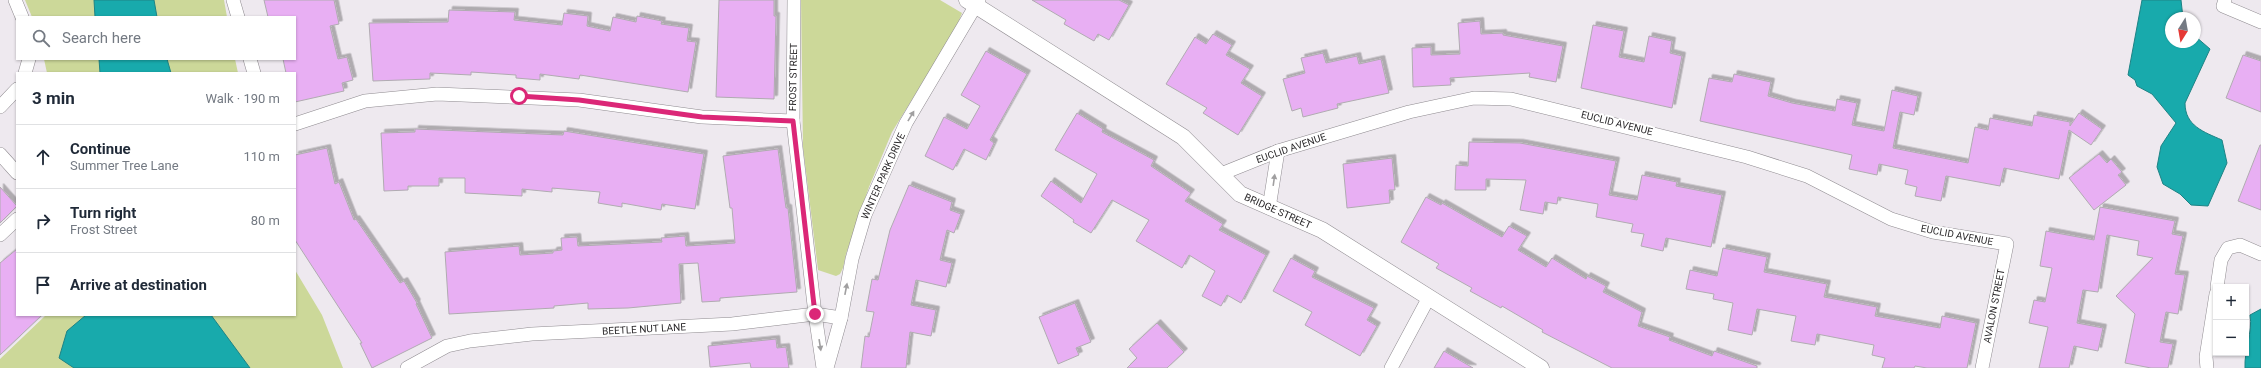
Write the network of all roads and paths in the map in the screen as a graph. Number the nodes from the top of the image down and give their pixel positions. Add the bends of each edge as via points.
1 (14, 0) edge
2 (233, 0) edge
3 (794, 0) edge
4 (974, 2) edge
5 (2224, 3) edge
6 (22, 16) edge
7 (238, 16) edge
8 (2261, 22) edge
9 (29, 60) edge
10 (250, 60) edge
11 (25, 72) edge
12 (254, 72) edge
13 (16, 90) edge
14 (0, 107) edge
15 (793, 121) junction
16 (296, 124) edge
17 (1278, 151) junction
18 (0, 154) edge
19 (16, 172) edge
20 (1221, 174) junction
21 (1270, 208) junction
22 (16, 220) edge
23 (0, 235) edge
24 (2007, 244) joint
25 (2261, 254) edge
26 (2217, 284) edge
27 (1428, 299) junction
28 (2213, 313) edge
29 (815, 314) junction
30 (841, 318) junction
31 (407, 368) edge
32 (824, 368) edge
33 (827, 368) edge
34 (1391, 368) edge
35 (1541, 368) edge
36 (1982, 368) edge
37 (2207, 368) edge

1 - 6 street
2 - 7 street
3 - 15 street, FROST STREET
4 - 20 street, BRIDGE STREET via 1183,137
30 -> 4 street, WINTER PARK DRIVE via 852,259 865,215 906,123
5 - 8 street
9 - 11 street
10 - 12 street
13 - 14 street
15 - 16 street via 702,117 579,100 437,94 365,101
15 - 29 street, FROST STREET
17 - 20 street, EUCLID AVENUE
21 -> 17 street
17 - 24 street, EUCLID AVENUE via 1409,112 1474,98 1511,99 1748,157 1808,176 1891,218 1933,232
18 - 19 street
20 - 21 street, BRIDGE STREET via 1240,194
21 - 27 street, BRIDGE STREET via 1322,230
22 - 23 street
24 - 36 street, AVALON STREET
25 - 26 street via 2240,245 2228,248 2221,260
27 - 34 street
27 - 35 street, BRIDGE STREET
28 - 37 street via 2206,357
29 - 30 street, BEETLE NUT LANE
29 - 31 street, BEETLE NUT LANE via 732,324 532,334 470,341 447,346
29 -> 32 street, FROST STREET
30 - 33 street, WINTER PARK DRIVE

